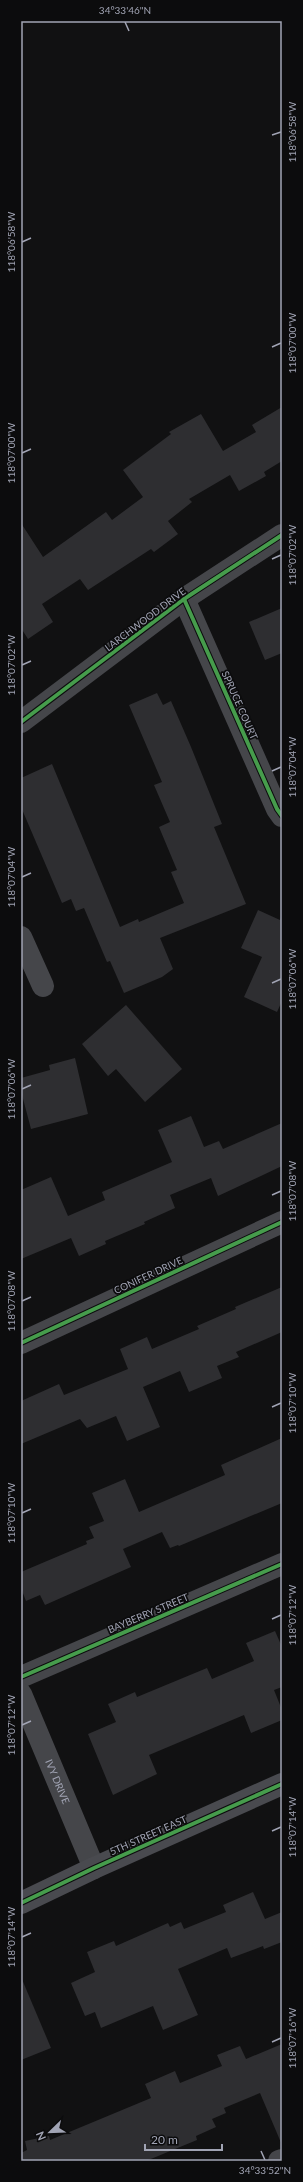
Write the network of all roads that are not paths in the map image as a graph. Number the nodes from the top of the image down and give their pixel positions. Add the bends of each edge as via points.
1 (282, 535) edge
2 (184, 599) junction
3 (21, 722) edge
4 (282, 816) edge
5 (21, 937) edge
6 (43, 986) dead end
7 (282, 1222) edge
8 (21, 1343) edge
9 (282, 1564) edge
10 (21, 1677) edge
11 (21, 1694) edge
12 (282, 1784) edge
13 (94, 1868) junction
14 (21, 1903) edge
15 (282, 2160) edge
16 (279, 2161) edge

1 - 2 street, LARCHWOOD DRIVE
2 - 3 street, LARCHWOOD DRIVE
2 - 4 street, SPRUCE COURT
5 - 6 street
7 - 8 street, CONIFER DRIVE
9 - 10 street, BAYBERRY STREET
11 - 13 street, IVY DRIVE
12 - 13 street, 5TH STREET EAST
13 - 14 street, 5TH STREET EAST
15 - 16 street

